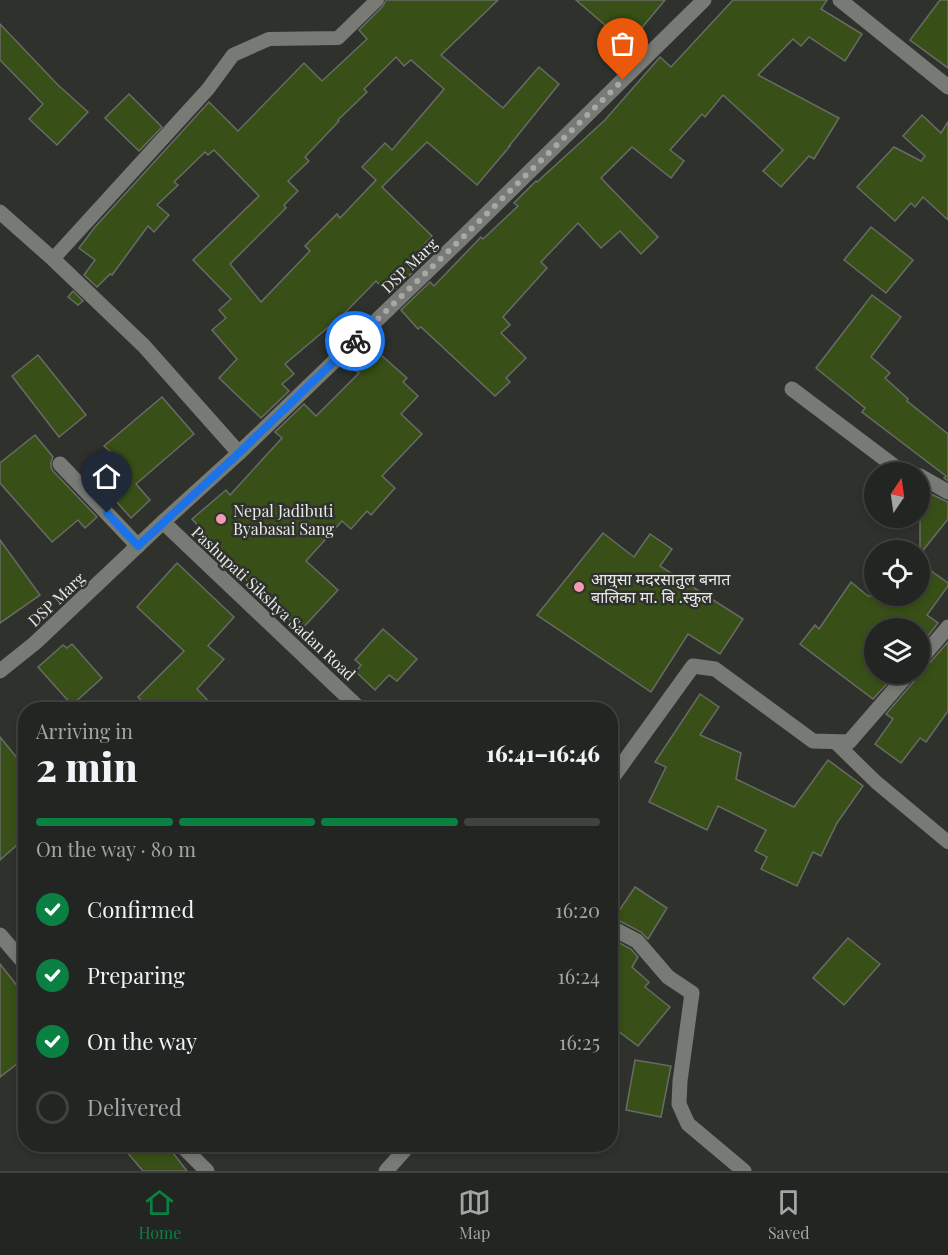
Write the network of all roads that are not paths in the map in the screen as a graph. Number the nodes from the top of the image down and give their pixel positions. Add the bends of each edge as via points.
1 (377, 0) edge
2 (704, 0) edge
3 (840, 0) edge
4 (948, 87) edge
5 (0, 212) edge
6 (52, 259) junction
7 (792, 389) dead end
8 (239, 453) junction
9 (889, 462) edge
10 (60, 464) dead end
11 (930, 482) edge
12 (948, 492) edge
13 (163, 522) junction
14 (138, 546) junction
15 (948, 627) edge
16 (930, 648) edge
17 (0, 670) edge
18 (899, 684) edge
19 (353, 702) edge
20 (835, 742) junction
21 (618, 770) edge
22 (948, 842) edge
23 (618, 931) edge
24 (0, 935) edge
25 (18, 956) edge
26 (188, 1152) edge
27 (403, 1152) edge
28 (207, 1171) edge
29 (386, 1171) edge
30 (744, 1171) edge

1 - 6 lane via 338,38 269,39 233,55 208,89
2 - 8 street, DSP Marg
3 - 4 street
5 - 6 street
6 - 8 street via 144,346
7 - 9 street
8 - 13 street, DSP Marg
10 - 14 street
11 - 12 street
13 - 14 street, DSP Marg
13 - 19 street, Pashupati Sikshya Sadan Road
14 - 17 street, DSP Marg via 35,643
15 - 16 street
18 - 20 street via 849,742
20 - 21 street via 813,741 715,669 693,666
20 - 22 lane
23 - 30 street via 637,941 668,977 692,993 679,1104 688,1124
24 - 25 street
26 - 28 street
27 - 29 street

